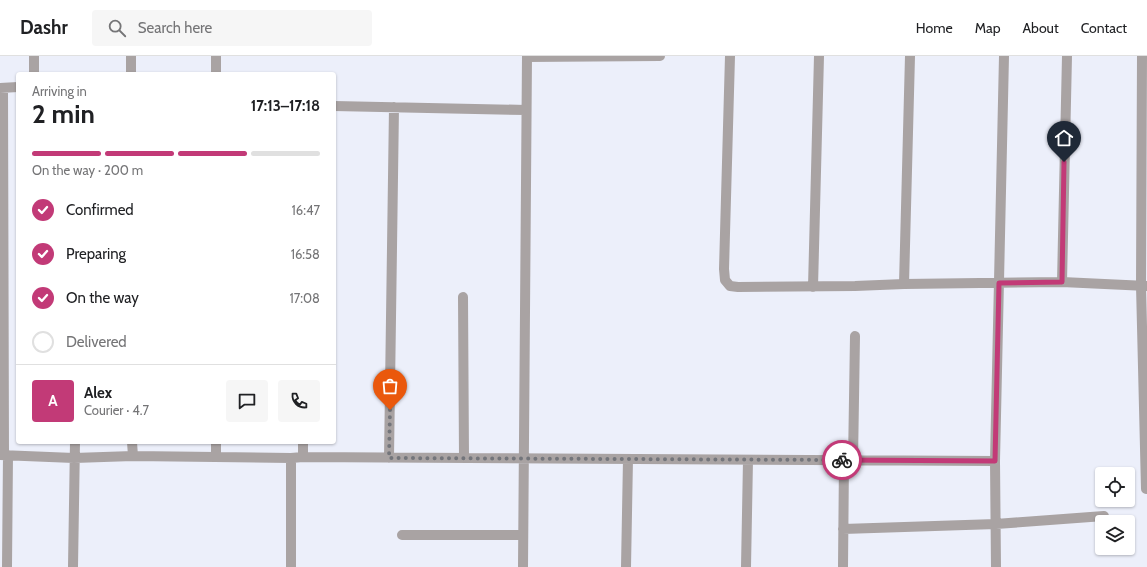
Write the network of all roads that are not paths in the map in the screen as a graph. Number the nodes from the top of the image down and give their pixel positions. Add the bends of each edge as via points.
1 (34, 56) edge
2 (131, 56) edge
3 (216, 56) edge
4 (660, 56) edge
5 (730, 56) edge
6 (819, 56) edge
7 (910, 56) edge
8 (1004, 56) edge
9 (1067, 56) edge
10 (1142, 56) edge
11 (526, 57) edge
12 (34, 72) edge
13 (131, 72) edge
14 (216, 72) edge
15 (16, 87) edge
16 (1, 88) edge
17 (336, 106) edge
18 (394, 107) junction
19 (526, 110) junction
20 (1062, 282) junction
21 (999, 283) junction
22 (904, 284) junction
23 (1144, 286) edge
24 (813, 287) junction
25 (463, 297) dead end
26 (854, 336) dead end
27 (74, 444) edge
28 (132, 444) edge
29 (216, 444) edge
30 (303, 444) edge
31 (4, 455) edge
32 (132, 456) junction
33 (216, 457) junction
34 (303, 457) junction
35 (74, 458) junction
36 (291, 458) junction
37 (389, 458) junction
38 (464, 458) junction
39 (524, 459) junction
40 (628, 459) junction
41 (748, 460) junction
42 (849, 460) junction
43 (995, 461) junction
44 (1146, 489) dead end
45 (1095, 517) edge
46 (996, 524) junction
47 (843, 528) junction
48 (402, 535) dead end
49 (523, 535) junction
50 (8, 567) edge
51 (73, 567) edge
52 (291, 567) edge
53 (523, 567) edge
54 (626, 567) edge
55 (746, 567) edge
56 (843, 567) edge
57 (996, 567) edge

1 - 12 street
2 - 13 street
3 - 14 street
4 - 11 street
5 - 24 street via 725,280 730,286 738,287
6 - 24 street
7 - 22 street
8 - 21 street
9 - 20 street
10 - 23 street
11 - 19 street
15 - 16 street
16 - 31 street
17 - 18 street
18 - 19 street
18 - 37 street
19 - 39 street
20 - 21 street
20 - 23 street
21 - 22 street
21 - 43 street
22 - 24 street
23 - 44 street
25 - 38 street
26 - 42 street
27 - 35 street
28 - 32 street
29 - 33 street
30 - 34 street
31 - 35 street
31 - 50 street
32 - 33 street
32 - 35 street
33 - 36 street
34 - 36 street
34 - 37 street
35 - 51 street
36 - 52 street
37 - 38 street
38 - 39 street
39 - 40 street
39 - 49 street
40 - 41 street
40 - 54 street
41 - 42 street
41 - 55 street
42 - 43 street
42 - 47 street
43 - 46 street
45 - 46 street
46 - 47 street
46 - 57 street
47 - 56 street
48 - 49 street
49 - 53 street

